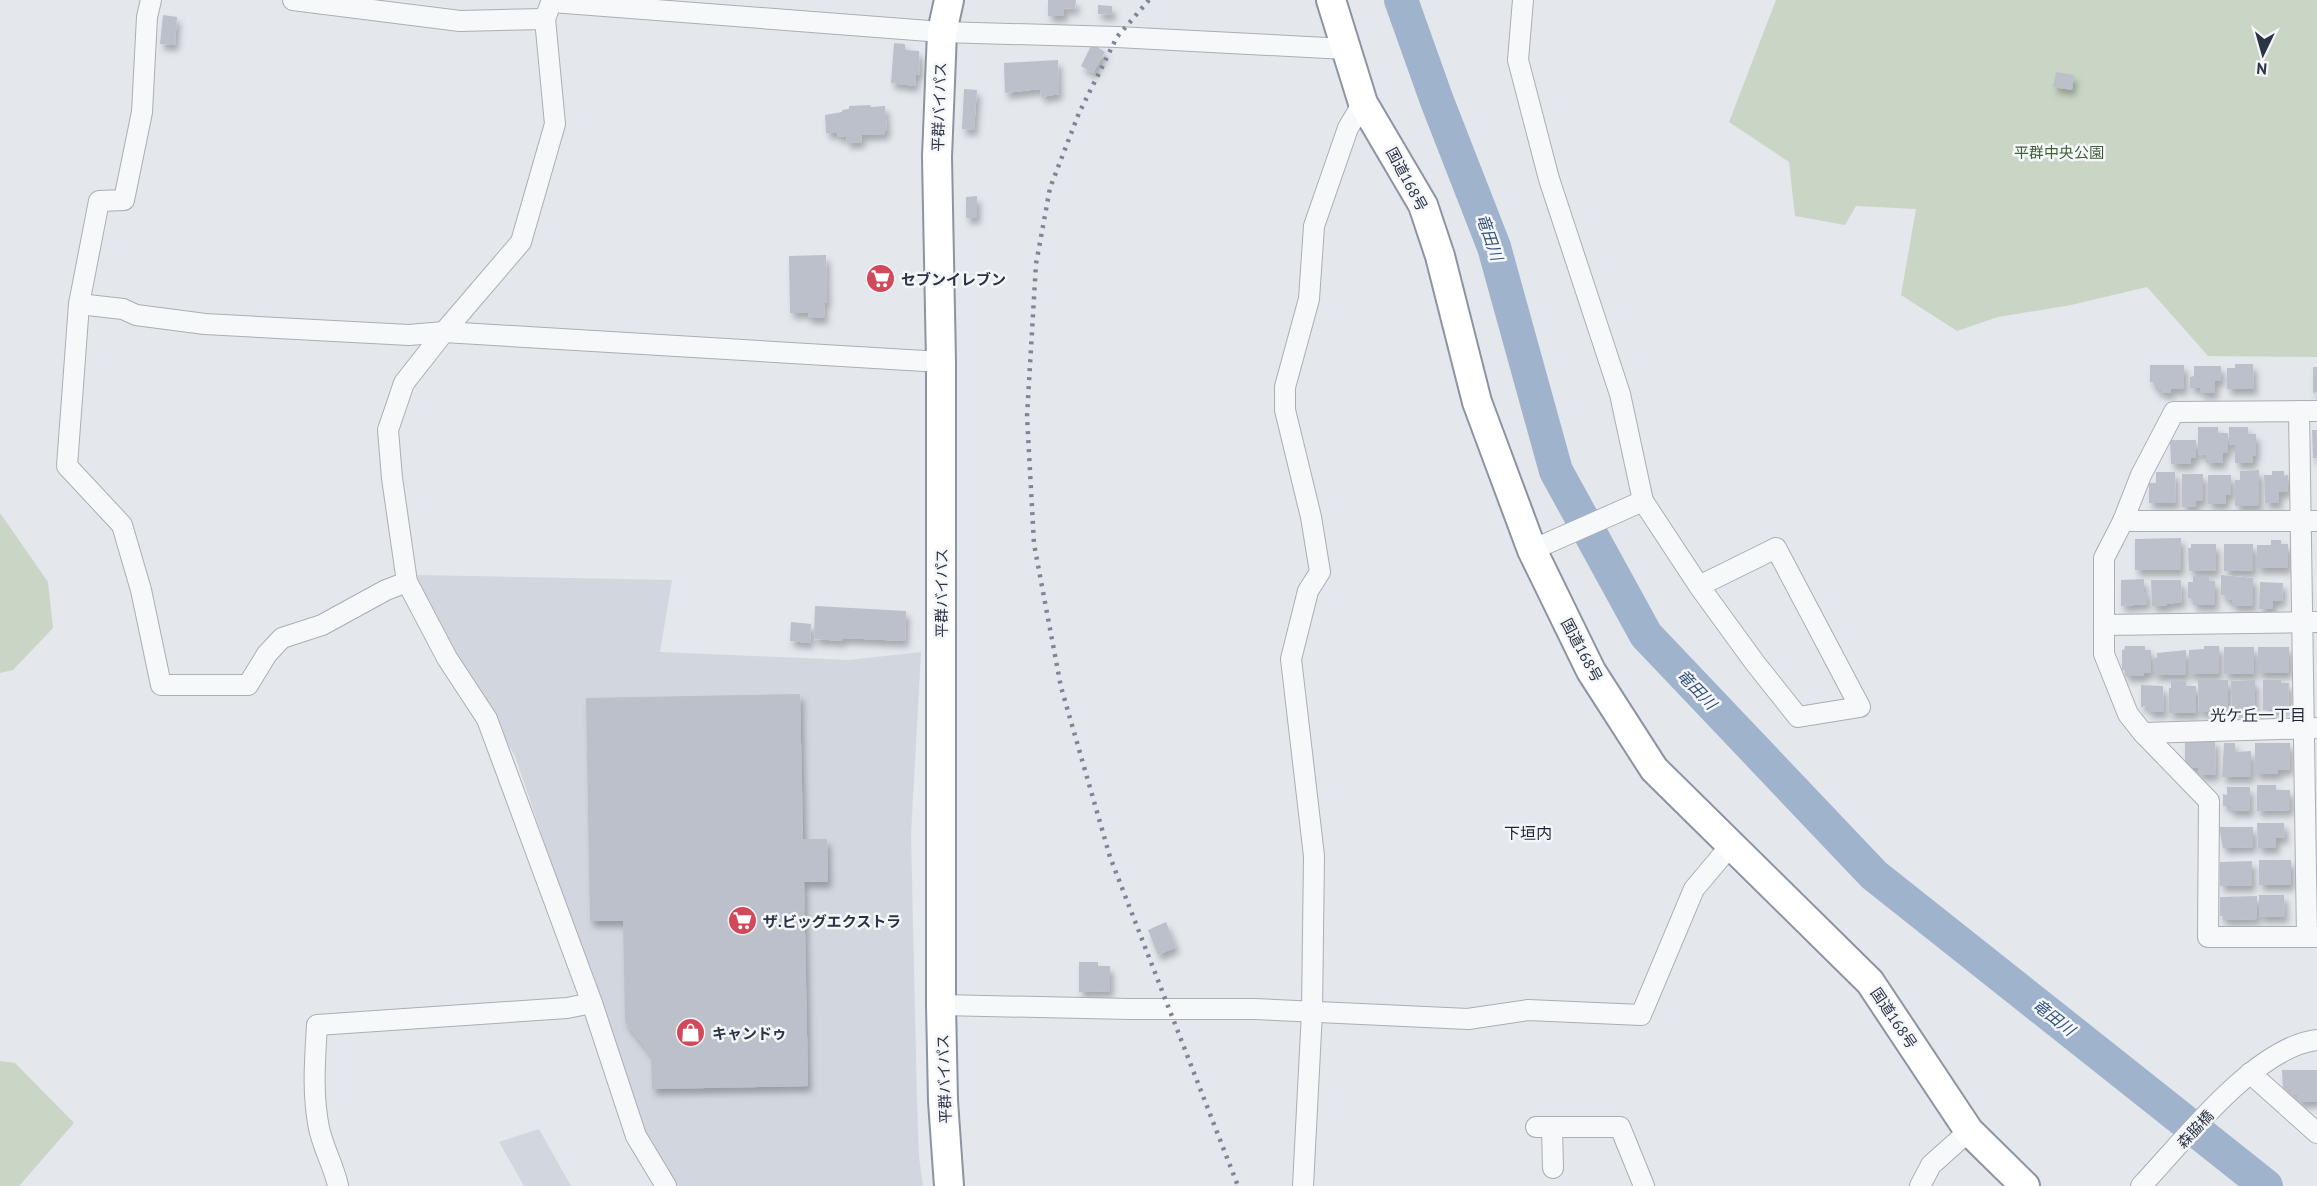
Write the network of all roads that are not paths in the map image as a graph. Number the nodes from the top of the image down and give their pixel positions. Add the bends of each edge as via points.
1 (151, 0) edge
2 (293, 0) edge
3 (949, 0) edge
4 (1331, 0) edge
5 (1523, 0) edge
6 (335, 2) edge
7 (550, 7) edge
8 (942, 32) junction
9 (1346, 49) junction
10 (1363, 103) junction
11 (80, 304) junction
12 (444, 332) junction
13 (941, 362) junction
14 (2308, 411) edge
15 (1643, 501) junction
16 (2123, 521) junction
17 (2309, 521) edge
18 (1532, 550) junction
19 (406, 580) junction
20 (1699, 586) junction
21 (2309, 622) edge
22 (2104, 625) junction
23 (2310, 728) edge
24 (2143, 733) junction
25 (2311, 831) edge
26 (1731, 845) junction
27 (2312, 937) edge
28 (592, 1003) junction
29 (941, 1005) junction
30 (1312, 1012) junction
31 (2317, 1040) edge
32 (2250, 1073) junction
33 (1969, 1131) junction
34 (2317, 1132) edge
35 (1553, 1168) dead end
36 (338, 1186) edge
37 (666, 1186) edge
38 (949, 1186) edge
39 (1303, 1186) edge
40 (1644, 1186) edge
41 (1920, 1186) edge
42 (2025, 1186) edge
43 (2141, 1186) edge

1 - 11 street via 142,112 124,200 99,201
2 - 6 street
3 - 8 highway, 平群バイパス
4 - 9 highway, 国道168号
5 - 15 street via 1518,60 1549,179 1620,394
6 - 7 street via 460,21
7 - 8 street
7 - 12 street via 555,124 521,242
8 - 9 street
8 - 13 highway, 平群バイパス via 937,157
9 - 10 highway, 国道168号
10 - 18 highway, 国道168号 via 1423,205 1477,402
10 - 30 street via 1348,128 1314,226 1309,299 1285,387 1285,410 1320,572 1308,591 1291,658 1314,856
11 - 12 street via 205,324 409,335
11 - 19 street via 67,466 122,525 141,590 161,685 248,686 282,638 322,625
12 - 13 street
12 - 19 street via 404,383 388,430
13 - 29 highway, 平群バイパス
14 - 16 street via 2174,412 2141,475
14 - 17 street
15 - 18 street
15 - 20 street
16 - 17 street
16 - 22 street via 2104,558
17 - 21 street
18 - 26 highway, 国道168号 via 1591,671 1654,769
19 - 28 street via 447,658 488,719
20 - 20 street via 1798,717 1860,707 1776,548
21 - 22 street
21 - 23 street
22 - 24 street via 2104,654 2128,714
23 - 24 street
23 - 25 street
24 - 27 street via 2209,801 2208,937
25 - 27 street
26 - 30 street via 1694,889 1641,1015 1527,1010 1468,1018
26 - 33 highway, 国道168号 via 1870,982
28 - 36 street via 317,1025 314,1079 319,1128
28 - 37 street via 636,1136
29 - 30 street
29 - 38 highway, 平群バイパス
30 - 39 street
31 - 32 street, 森脇橋 via 2278,1054
32 - 34 street
32 - 43 street, 森脇橋
33 - 41 street via 1931,1164
33 - 42 highway, 国道168号
35 - 40 street via 1544,1127 1620,1127

